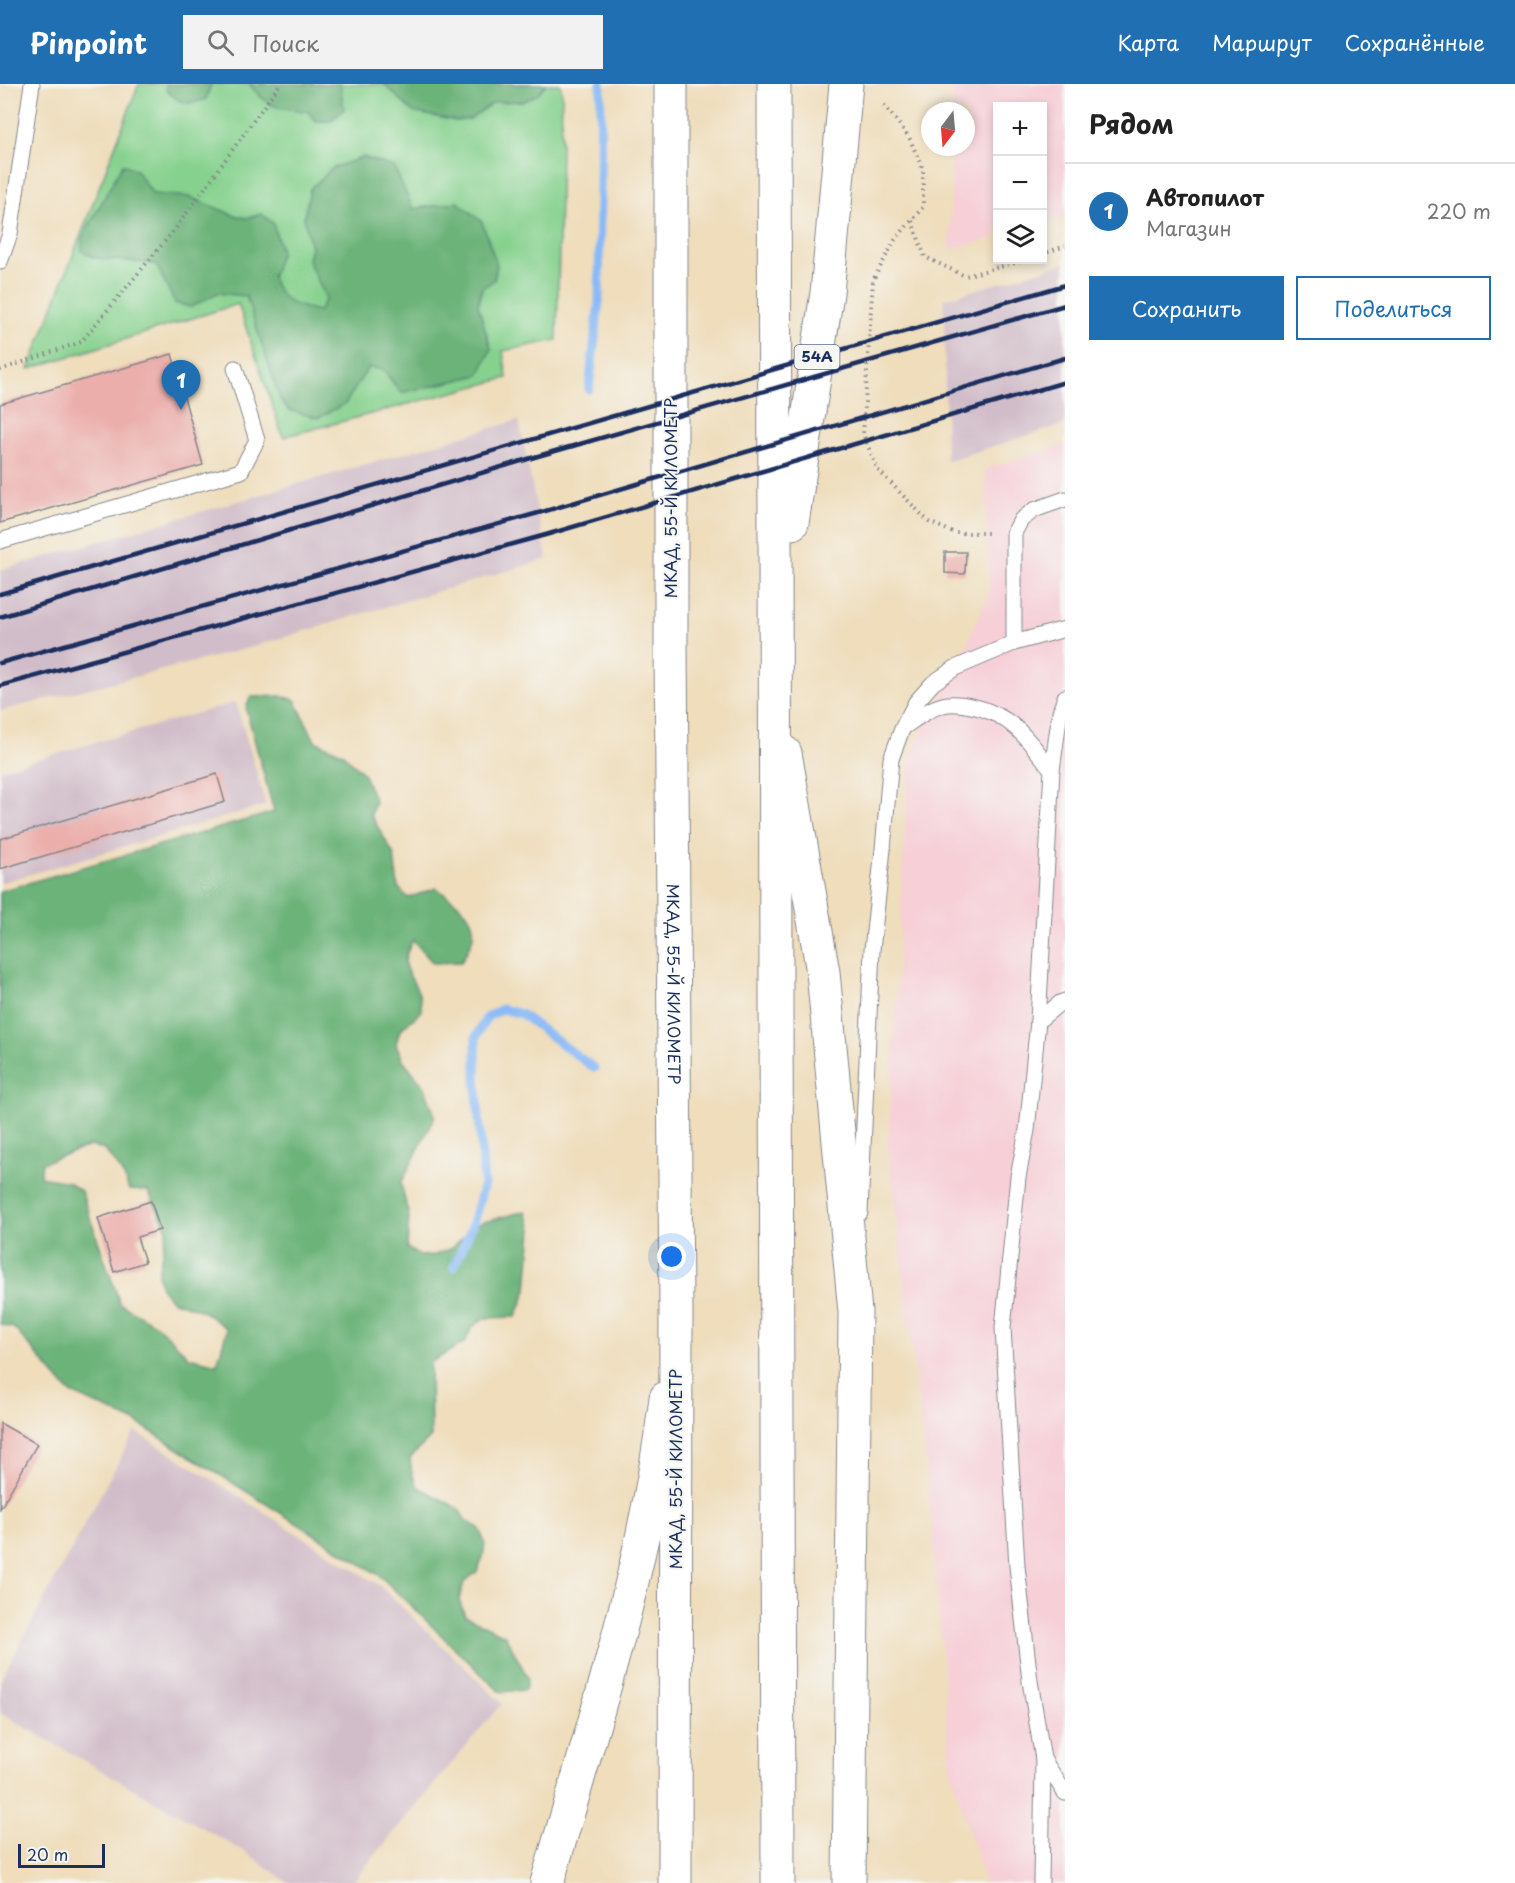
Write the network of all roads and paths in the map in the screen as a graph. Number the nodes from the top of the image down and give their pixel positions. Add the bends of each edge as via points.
1 (32, 84) edge
2 (280, 84) edge
3 (671, 84) edge
4 (774, 84) edge
5 (846, 84) edge
6 (884, 105) dead end
7 (912, 220) junction
8 (1065, 246) edge
9 (1047, 252) edge
10 (0, 262) edge
11 (1010, 264) edge
12 (235, 368) dead end
13 (0, 370) edge
14 (1065, 499) edge
15 (1014, 533) junction
16 (0, 541) edge
17 (777, 628) junction
18 (1065, 629) edge
19 (1014, 643) junction
20 (1065, 697) edge
21 (777, 708) junction
22 (902, 729) junction
23 (1052, 770) junction
24 (1065, 1001) edge
25 (1038, 1022) junction
26 (676, 1310) junction
27 (855, 1312) junction
28 (1043, 1759) junction
29 (1065, 1792) edge
30 (850, 1881) edge
31 (547, 1883) edge
32 (675, 1883) edge
33 (778, 1883) edge
34 (1041, 1883) edge

1 - 10 lane via 10,234
2 - 13 path via 176,228 81,342
3 - 26 main road, МКАД, 55-Й КИЛОМЕТР
4 - 17 main road
5 - 17 main road, 54А via 827,293
6 - 7 path via 909,136 923,170 923,207
7 - 11 path via 926,257 964,276
7 - 15 path via 895,240 873,280 863,434 878,470 929,522 955,533
8 - 9 path
12 - 16 lane via 258,440 241,471
14 - 15 lane via 1034,510 1021,520
15 - 19 lane
17 - 21 main road
18 - 19 lane
19 - 22 lane via 955,668 933,684 916,702
20 - 23 lane
21 - 27 main road via 823,972
21 - 33 main road
22 - 23 lane via 928,711 947,704 981,708 1003,717 1024,735
22 - 27 lane via 891,759 872,950
23 - 25 lane
24 - 25 lane
25 - 28 lane via 1004,1328 1017,1566
26 - 31 main road via 664,1413 645,1520 616,1645
26 - 32 main road, МКАД, 55-Й КИЛОМЕТР
27 - 30 main road
28 - 29 lane
28 - 34 lane

